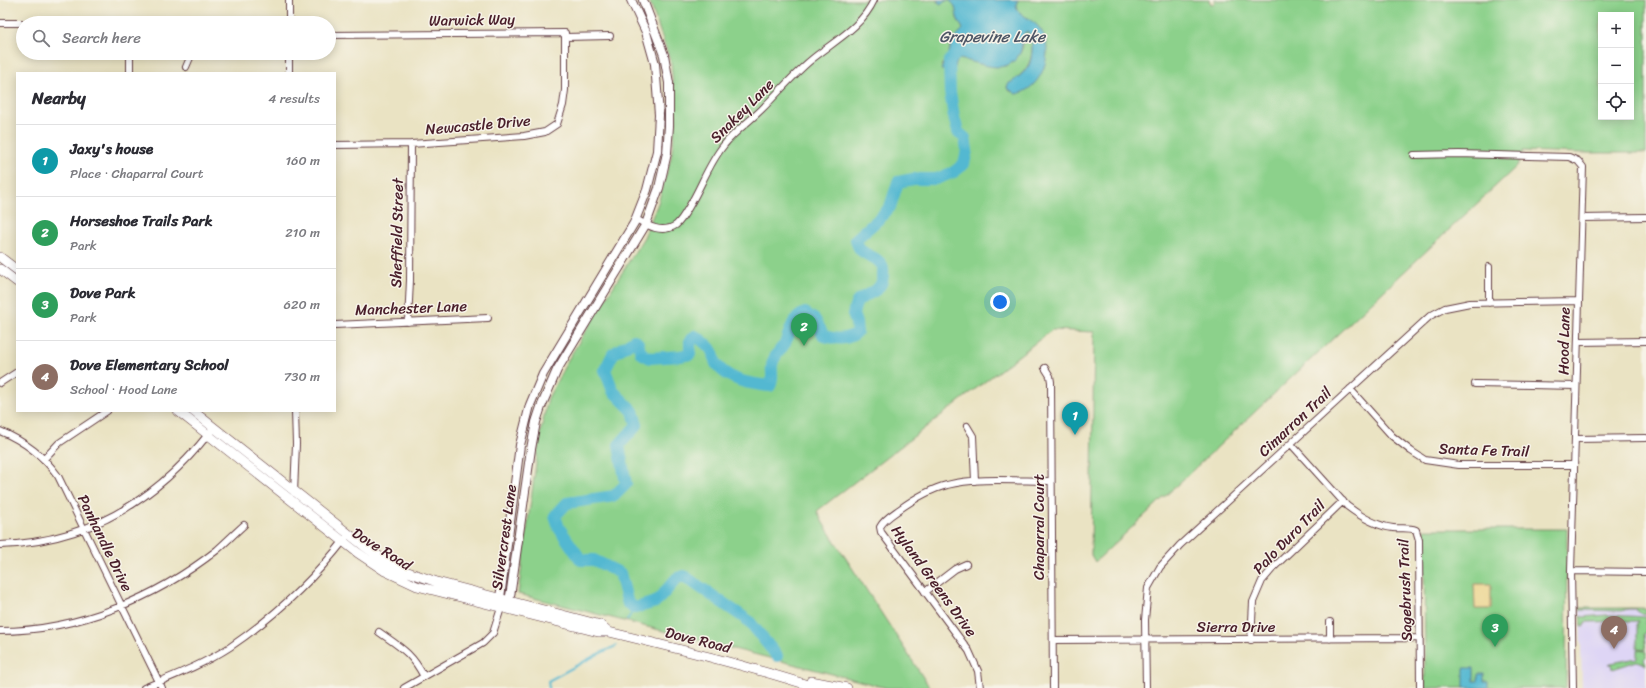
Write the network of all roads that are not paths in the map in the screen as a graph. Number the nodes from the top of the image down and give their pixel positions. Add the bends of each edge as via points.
1 (289, 0) edge
2 (631, 0) edge
3 (643, 0) edge
4 (874, 0) edge
5 (289, 16) edge
6 (0, 23) edge
7 (16, 23) edge
8 (336, 35) edge
9 (610, 36) dead end
10 (565, 37) junction
11 (130, 60) edge
12 (189, 60) edge
13 (289, 60) edge
14 (186, 67) dead end
15 (130, 72) edge
16 (289, 72) edge
17 (411, 144) junction
18 (336, 145) edge
19 (1414, 155) dead end
20 (1646, 217) edge
21 (1582, 218) junction
22 (636, 219) junction
23 (646, 224) junction
24 (0, 257) edge
25 (3, 267) edge
26 (1489, 267) dead end
27 (16, 270) edge
28 (16, 281) edge
29 (1578, 301) junction
30 (1489, 303) junction
31 (488, 318) dead end
32 (408, 322) junction
33 (336, 325) edge
34 (1646, 341) edge
35 (1579, 342) junction
36 (1045, 368) dead end
37 (16, 373) edge
38 (0, 383) edge
39 (1475, 384) dead end
40 (1576, 386) junction
41 (1350, 389) junction
42 (106, 412) edge
43 (180, 412) edge
44 (194, 412) edge
45 (295, 412) edge
46 (967, 426) dead end
47 (0, 431) edge
48 (211, 431) junction
49 (1646, 438) edge
50 (1575, 439) junction
51 (1290, 444) junction
52 (44, 459) junction
53 (1574, 465) junction
54 (975, 481) junction
55 (1051, 481) junction
56 (294, 491) junction
57 (1343, 501) junction
58 (294, 502) junction
59 (244, 524) dead end
60 (84, 530) junction
61 (346, 538) junction
62 (0, 545) edge
63 (966, 564) dead end
64 (1571, 571) junction
65 (1646, 572) edge
66 (925, 592) junction
67 (504, 599) junction
68 (121, 605) junction
69 (502, 608) junction
70 (1330, 622) dead end
71 (0, 631) edge
72 (379, 632) dead end
73 (609, 632) junction
74 (1420, 638) junction
75 (1330, 639) junction
76 (1053, 640) junction
77 (1146, 640) junction
78 (1251, 640) junction
79 (780, 676) junction
80 (424, 677) junction
81 (158, 682) junction
82 (144, 688) edge
83 (162, 688) edge
84 (404, 688) edge
85 (817, 688) edge
86 (847, 688) edge
87 (980, 688) edge
88 (1054, 688) edge
89 (1146, 688) edge
90 (1420, 688) edge
91 (1573, 688) edge

1 - 5 street
2 - 22 street, Silvercrest Lane via 652,49 658,82 659,115 657,151
3 - 23 street, Silvercrest Lane via 664,55 669,83 667,153 659,188
4 - 23 street, Snakey Lane via 855,27 811,60 725,143 677,224 661,229
6 - 7 street
8 - 10 street, Warwick Way via 565,33
9 - 10 street, Warwick Way
10 - 17 street, Newcastle Drive via 563,105 557,124 552,128 524,136
11 - 15 street
12 - 14 street
13 - 16 street
17 - 18 street, Newcastle Drive
17 - 32 street, Sheffield Street
19 - 21 street, Hood Lane via 1569,157 1583,167
20 - 21 street
21 - 29 street, Hood Lane
22 - 23 street, Snakey Lane
22 - 67 street, Silvercrest Lane via 543,374 530,405 520,445
23 - 67 street, Silvercrest Lane via 557,370 541,407 536,422
24 - 25 main road
25 - 27 main road
25 - 28 main road
26 - 30 street
29 - 30 street, Cimarron Trail
29 - 35 street, Hood Lane
30 - 41 street, Cimarron Trail via 1470,303 1436,312
31 - 32 street, Manchester Lane
32 - 33 street, Manchester Lane
34 - 35 street
35 - 40 street, Hood Lane
36 - 55 street, Chaparral Court via 1051,382
37 - 38 street
39 - 40 street
40 - 50 street, Hood Lane
41 - 51 street, Cimarron Trail
41 - 53 street, Santa Fe Trail via 1392,436 1425,460 1459,465
42 - 52 street via 59,443
43 - 48 main road, Dove Road
44 - 48 main road, Dove Road
45 - 56 street
46 - 54 street via 973,436
47 - 52 street, Panhandle Drive via 20,440
48 - 56 main road, Dove Road
48 - 58 main road, Dove Road
48 - 60 street via 161,483 129,507
49 - 50 street
50 - 53 street, Hood Lane
51 - 57 street, Sagebrush Trail
51 - 77 street, Cimarron Trail via 1180,545 1160,567 1148,588
52 - 60 street, Panhandle Drive via 58,476
53 - 64 street, Hood Lane
54 - 55 street, Hyland Greens Drive
54 - 66 street, Hyland Greens Drive via 945,485 930,491 906,505 880,527 881,532
55 - 76 street, Chaparral Court
56 - 58 street
56 - 61 main road, Dove Road
57 - 74 street, Sagebrush Trail via 1355,512 1374,522 1416,530 1419,540
57 - 78 street, Palo Duro Trail via 1262,581 1253,602
58 - 61 main road, Dove Road
59 - 68 street via 218,549 198,563 147,594
60 - 62 street via 18,544
60 - 68 street, Panhandle Drive
61 - 67 main road, Dove Road via 404,571
61 - 69 main road, Dove Road via 385,571 412,584
61 - 81 street via 307,583 229,648
63 - 66 street via 955,569
64 - 65 street
64 - 91 street, Hood Lane
66 - 87 street, Hyland Greens Drive via 969,651 978,671
67 - 69 street, Silvercrest Lane
67 - 73 main road, Dove Road via 601,625
68 - 71 street via 64,624 36,630
68 - 81 street, Panhandle Drive
69 - 73 main road, Dove Road via 598,632
69 - 80 street via 497,625 489,638
70 - 75 street
72 - 80 street via 408,652 418,663
73 - 79 main road, Dove Road
74 - 75 street, Sierra Drive
74 - 90 street, Sagebrush Trail
75 - 78 street, Sierra Drive
76 - 77 street, Sierra Drive
76 - 88 street, Chaparral Court
77 - 78 street, Sierra Drive
77 - 89 street, Cimarron Trail
79 - 85 main road, Dove Road
79 - 86 main road, Dove Road
80 - 84 street
81 - 82 street
81 - 83 street, Panhandle Drive

